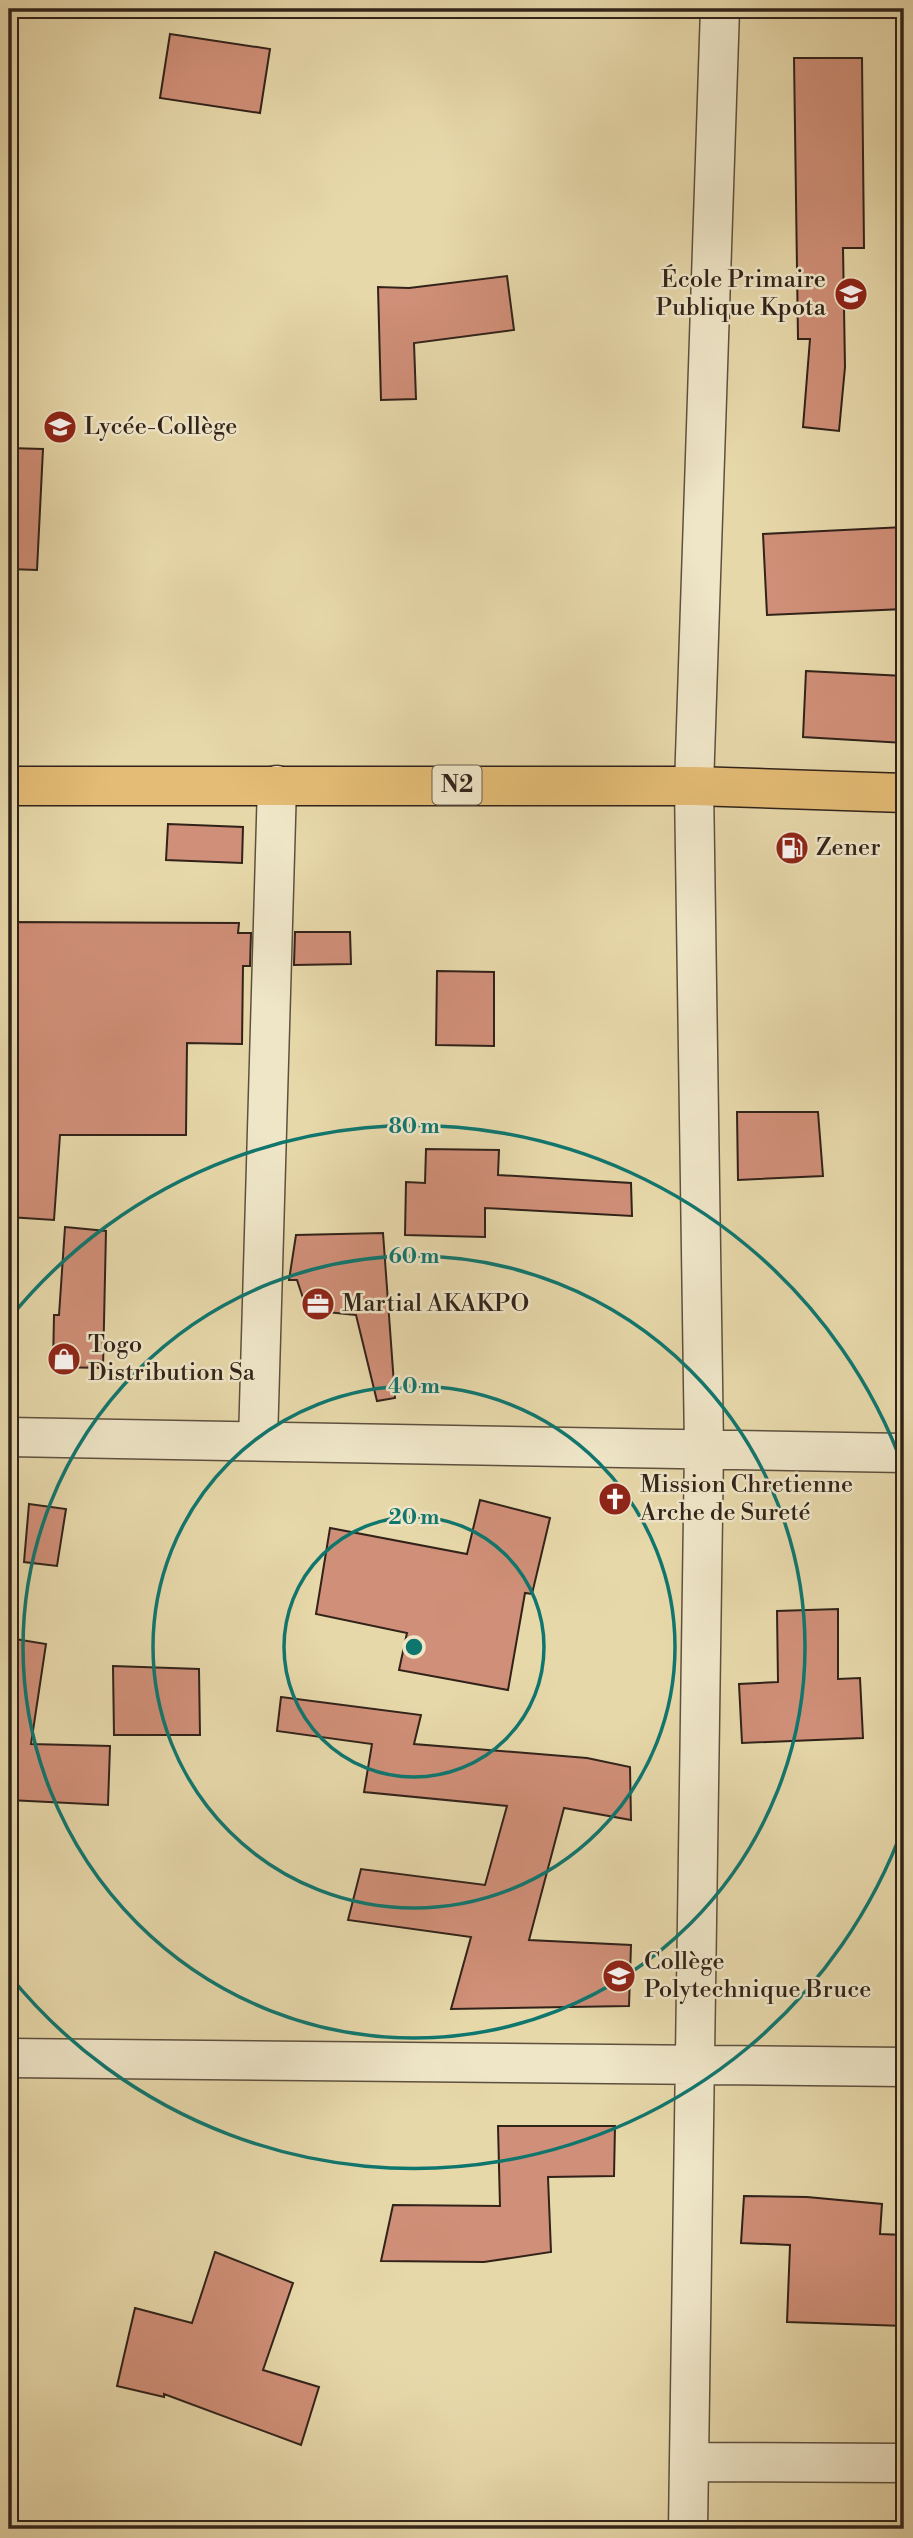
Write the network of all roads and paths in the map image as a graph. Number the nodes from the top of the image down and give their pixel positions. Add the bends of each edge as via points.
1 (720, 9) edge
2 (276, 785) junction
3 (9, 786) edge
4 (694, 786) junction
5 (904, 793) edge
6 (9, 1437) edge
7 (258, 1441) junction
8 (704, 1448) junction
9 (904, 1453) edge
10 (9, 2058) edge
11 (697, 2064) junction
12 (904, 2067) edge
13 (690, 2462) junction
14 (904, 2463) edge
15 (688, 2529) edge

1 - 4 street
2 - 3 highway, N2
2 - 4 highway, N2
2 - 7 street
4 - 5 highway, N2
4 - 8 street
6 - 7 street
7 - 8 street
8 - 9 street
8 - 11 street
10 - 11 street
11 - 12 street
11 - 13 street
13 - 14 street
13 - 15 street

